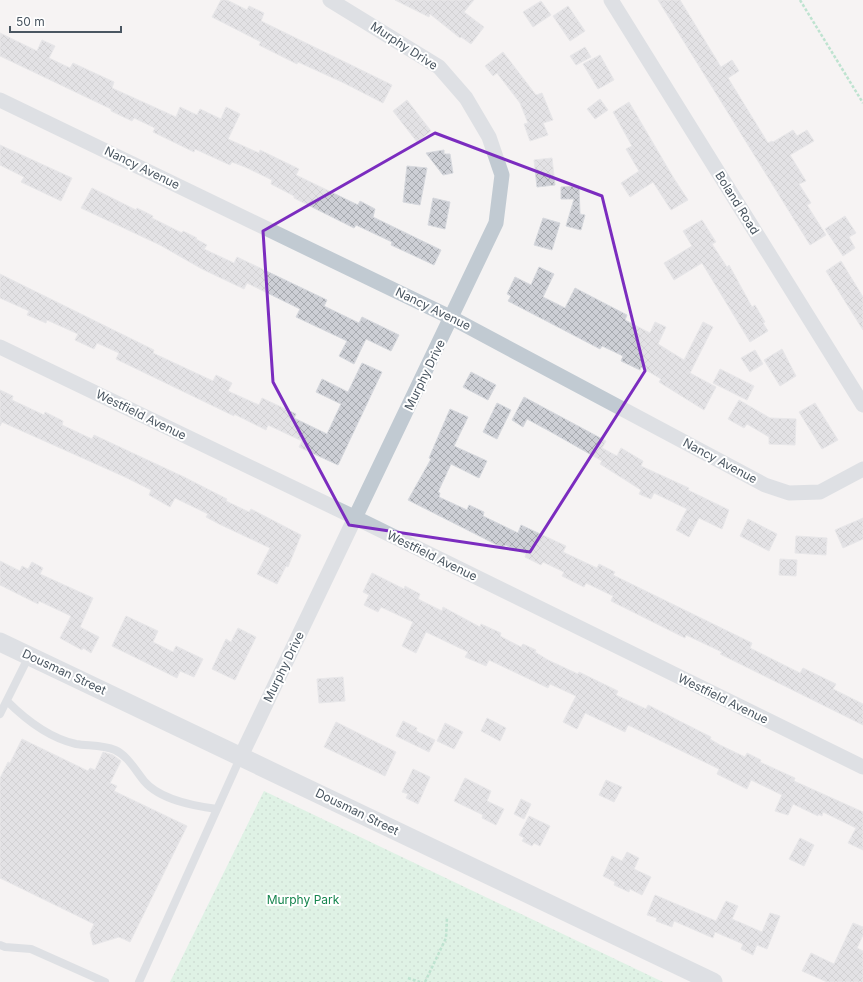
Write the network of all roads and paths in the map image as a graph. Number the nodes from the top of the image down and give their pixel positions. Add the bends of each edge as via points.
1 (330, 0) edge
2 (611, 0) edge
3 (800, 0) edge
4 (0, 100) edge
5 (863, 103) edge
6 (452, 318) junction
7 (0, 347) edge
8 (863, 405) edge
9 (863, 469) edge
10 (356, 518) junction
11 (0, 642) edge
12 (29, 656) junction
13 (7, 701) junction
14 (0, 714) edge
15 (241, 756) junction
16 (863, 767) edge
17 (217, 809) junction
18 (447, 918) dead end
19 (0, 945) edge
20 (408, 978) dead end
21 (105, 982) edge
22 (139, 982) edge
23 (420, 982) edge
24 (425, 982) edge
25 (713, 982) edge

1 - 6 street, Murphy Drive via 439,67 466,98 489,137 502,175 496,223
2 - 8 street, Boland Road
3 - 5 path
4 - 6 street, Nancy Avenue
6 - 9 street, Nancy Avenue via 765,485 789,493 820,492
6 - 10 street, Murphy Drive
7 - 10 street, Westfield Avenue
10 - 15 street, Murphy Drive
10 - 16 street, Westfield Avenue
11 - 12 street, Dousman Street
12 - 13 lane
12 - 15 street, Dousman Street
13 - 14 lane
13 - 17 lane via 34,725 68,742 115,750 126,757 145,782 155,790 187,804
15 - 17 lane
15 - 25 street, Dousman Street
17 - 22 lane
18 - 24 path via 446,938
19 - 21 lane via 5,948 31,949
20 - 23 path

